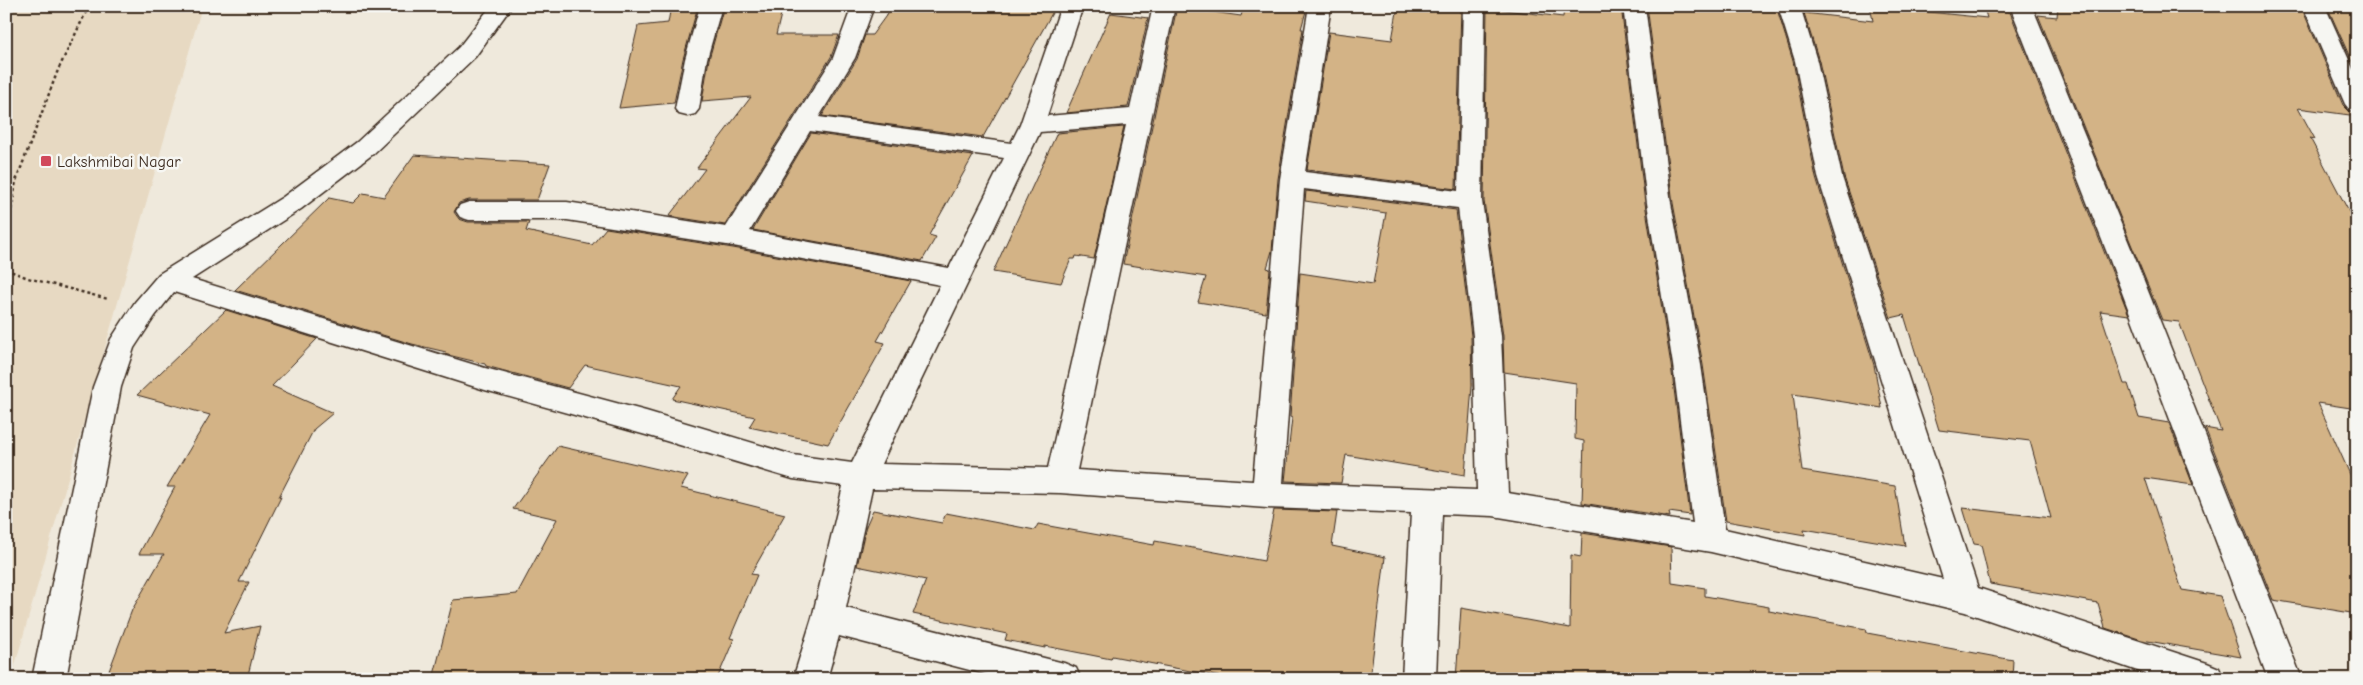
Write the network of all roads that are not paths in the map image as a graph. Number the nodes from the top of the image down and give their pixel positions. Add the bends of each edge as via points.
1 (502, 6) edge
2 (711, 6) edge
3 (863, 6) edge
4 (1072, 6) edge
5 (1164, 6) edge
6 (1320, 6) edge
7 (1474, 6) edge
8 (1634, 6) edge
9 (1789, 6) edge
10 (2021, 6) edge
11 (2314, 6) edge
12 (2357, 104) edge
13 (687, 109) dead end
14 (1139, 116) junction
15 (804, 123) junction
16 (1032, 125) junction
17 (1018, 152) junction
18 (1292, 179) junction
19 (1470, 201) junction
20 (469, 211) dead end
21 (733, 237) junction
22 (957, 279) junction
23 (168, 281) junction
24 (860, 476) junction
25 (1060, 481) junction
26 (1267, 494) junction
27 (1427, 499) junction
28 (1494, 503) junction
29 (1711, 539) junction
30 (1965, 598) junction
31 (828, 618) junction
32 (49, 679) edge
33 (810, 679) edge
34 (1064, 679) edge
35 (1420, 679) edge
36 (2207, 679) edge
37 (2285, 679) edge

1 - 23 street via 467,52 365,148 292,203
2 - 13 street via 696,59
3 - 15 street via 844,58
4 - 16 street
5 - 14 street
6 - 18 street
7 - 19 street
8 - 29 street via 1659,203
9 - 30 street via 1806,61 1830,177
10 - 37 street
11 - 12 street
14 - 16 street
14 - 25 street
15 - 17 street
15 - 21 street
16 - 17 street
17 - 22 street
18 - 19 street
18 - 26 street
19 - 28 street via 1488,336
20 - 21 street via 567,211
21 - 22 street
22 - 24 street
23 - 24 street via 485,379 793,467
23 - 32 street via 120,346 107,387
24 - 25 street
24 - 31 street
25 - 26 street
26 - 27 street
27 - 28 street
27 - 35 street
28 - 29 street
29 - 30 street
30 - 36 street
31 - 33 street
31 - 34 street

